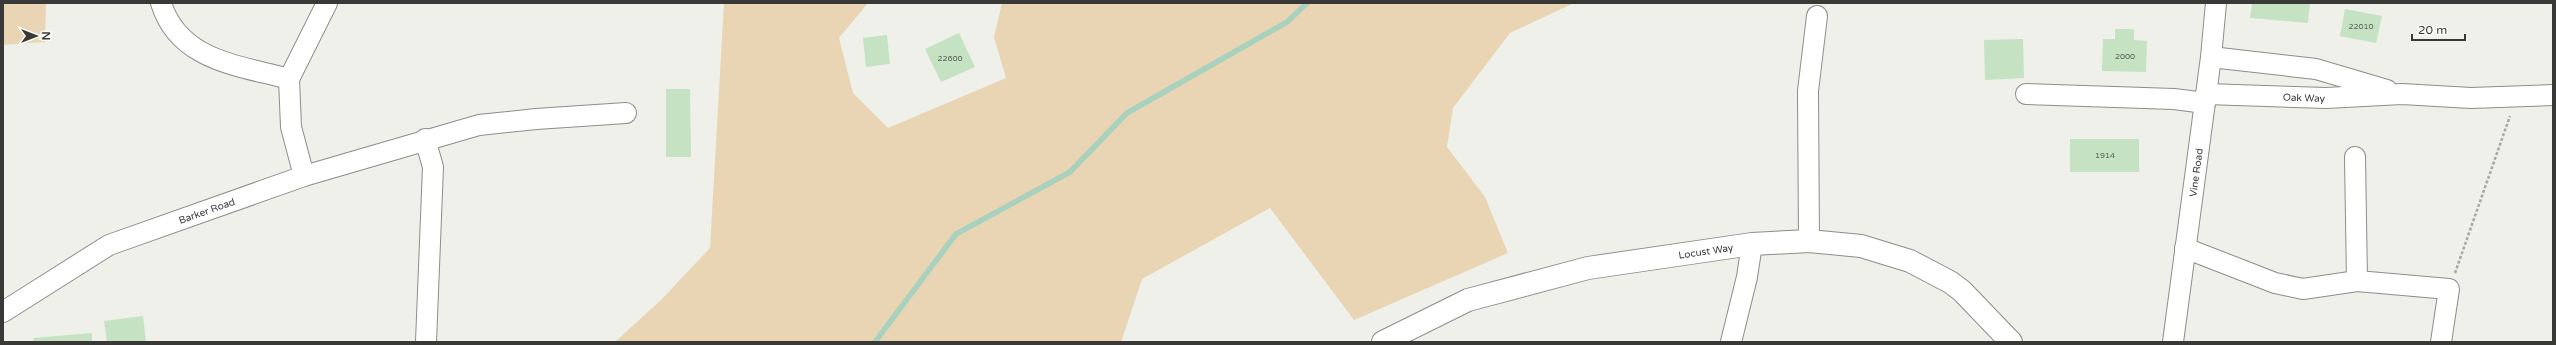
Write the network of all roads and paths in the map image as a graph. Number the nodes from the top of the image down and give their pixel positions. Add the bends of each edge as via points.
1 (161, 3) edge
2 (327, 3) edge
3 (2216, 3) edge
4 (1817, 16) dead end
5 (2211, 57) junction
6 (289, 78) junction
7 (2026, 94) dead end
8 (2402, 94) junction
9 (2553, 95) edge
10 (2205, 98) junction
11 (2514, 98) junction
12 (626, 113) dead end
13 (425, 140) junction
14 (2354, 157) dead end
15 (304, 176) junction
16 (1809, 241) junction
17 (1752, 244) junction
18 (2185, 248) junction
19 (2357, 281) junction
20 (2449, 289) junction
21 (3, 312) edge
22 (1396, 339) edge
23 (426, 342) edge
24 (1731, 342) edge
25 (2011, 342) edge
26 (2172, 342) edge
27 (2441, 342) edge

1 - 6 street via 166,18 187,45 207,56
2 - 6 street
3 - 5 street, Vine Road
4 - 16 street via 1808,91
5 - 8 street, Oak Way via 2316,70
5 - 10 street, Vine Road
6 - 15 street via 291,127
7 - 10 street, Oak Way
8 - 10 street, Oak Way via 2326,98
8 - 11 street, Oak Way
9 - 11 street, Oak Way
10 - 18 street, Vine Road
11 - 20 path
12 - 13 street, Barker Road via 479,126
13 - 15 street, Barker Road
13 - 23 street via 433,167
14 - 19 street
15 - 21 street, Barker Road via 109,245
16 - 17 main road, Locust Way
16 - 25 main road, Locust Way via 1862,246 1910,261 1950,282
17 - 22 main road, Locust Way via 1588,268 1468,300
17 - 24 street via 1747,278
18 - 19 street via 2275,283 2303,289
18 - 26 street, Vine Road
19 - 20 street
20 - 27 street

